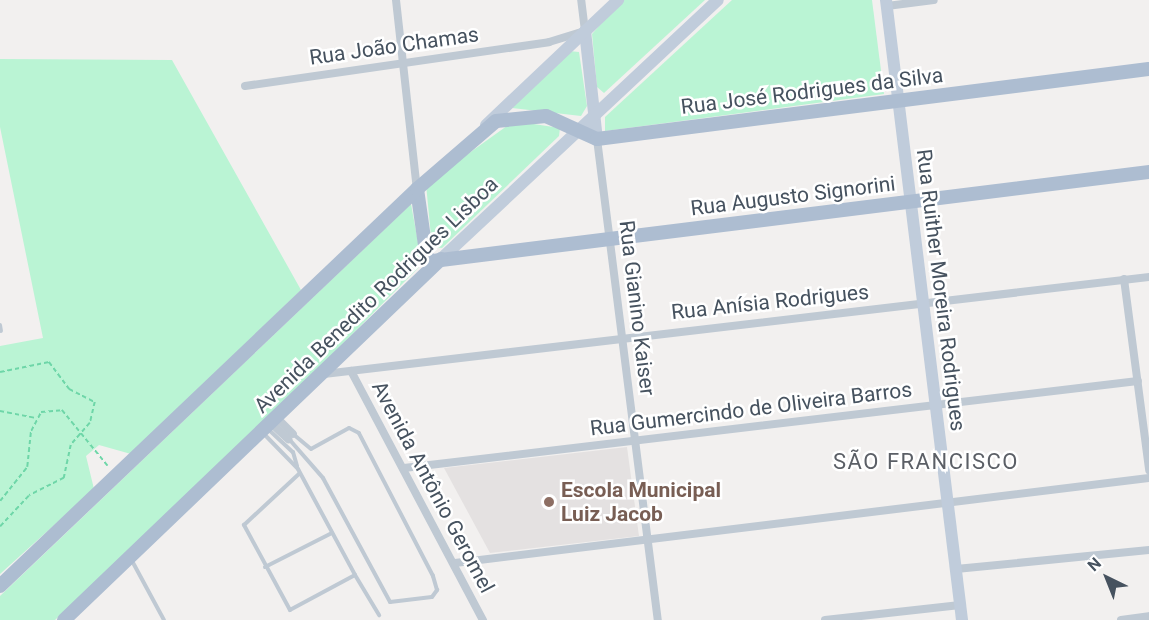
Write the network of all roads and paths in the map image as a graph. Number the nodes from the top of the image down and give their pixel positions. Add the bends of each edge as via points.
1 (396, 0) edge
2 (581, 0) edge
3 (618, 0) edge
4 (718, 0) edge
5 (934, 0) edge
6 (887, 3) edge
7 (585, 31) junction
8 (549, 42) junction
9 (557, 58) junction
10 (402, 63) junction
11 (1149, 69) edge
12 (245, 86) dead end
13 (899, 102) junction
14 (595, 116) junction
15 (485, 126) junction
16 (579, 130) junction
17 (597, 139) junction
18 (1149, 172) edge
19 (417, 189) junction
20 (910, 203) junction
21 (608, 238) junction
22 (441, 260) junction
23 (1149, 276) edge
24 (1124, 279) junction
25 (924, 304) junction
26 (0, 325) edge
27 (1, 331) edge
28 (621, 336) junction
29 (351, 371) junction
30 (0, 372) edge
31 (324, 374) junction
32 (1138, 381) junction
33 (936, 405) junction
34 (0, 411) edge
35 (36, 418) junction
36 (270, 427) junction
37 (79, 432) junction
38 (291, 436) junction
39 (634, 441) junction
40 (404, 468) junction
41 (1149, 470) edge
42 (299, 471) junction
43 (117, 476) junction
44 (1149, 478) edge
45 (0, 501) edge
46 (948, 503) junction
47 (0, 527) edge
48 (332, 533) junction
49 (645, 540) junction
50 (1149, 550) edge
51 (130, 558) junction
52 (455, 563) junction
53 (265, 567) junction
54 (956, 569) junction
55 (355, 575) junction
56 (0, 586) edge
57 (960, 605) junction
58 (379, 615) dead end
59 (1149, 616) edge
60 (64, 620) edge
61 (164, 620) edge
62 (483, 620) edge
63 (658, 620) edge
64 (825, 620) edge
65 (962, 620) edge
66 (1121, 620) edge

1 - 10 street
2 - 7 street, Rua Gianino Kaiser
3 - 7 street
4 - 14 street, Avenida Benedito Rodrigues Lisboa
5 - 6 street
6 - 13 street, Rua Ruither Moreira Rodrigues
7 - 8 street, Rua João Chamas
7 - 9 street
7 - 14 street, Rua Gianino Kaiser
8 - 9 street
8 - 10 street, Rua João Chamas
9 - 15 street
10 - 12 street, Rua João Chamas
10 - 19 street
11 - 13 main road, Rua José Rodrigues da Silva
13 - 17 main road, Rua José Rodrigues da Silva
13 - 20 street, Rua Ruither Moreira Rodrigues
14 - 16 street, Avenida Benedito Rodrigues Lisboa
14 - 17 street, Rua Gianino Kaiser
15 - 16 main road via 529,114
15 - 19 main road
16 - 17 main road
16 - 22 street, Avenida Benedito Rodrigues Lisboa
17 - 21 street, Rua Gianino Kaiser
18 - 20 main road, Rua Augusto Signorini
19 - 22 main road via 427,259
19 - 43 main road
20 - 21 main road, Rua Augusto Signorini
20 - 25 street, Rua Ruither Moreira Rodrigues
21 - 22 main road, Rua Augusto Signorini
21 - 28 street, Rua Gianino Kaiser
22 - 31 main road, Avenida Benedito Rodrigues Lisboa
23 - 24 street, Rua Anísia Rodrigues
24 - 25 street, Rua Anísia Rodrigues
24 - 32 street
25 - 28 street, Rua Anísia Rodrigues
25 - 33 street, Rua Ruither Moreira Rodrigues
26 - 27 lane
28 - 29 street, Rua Anísia Rodrigues
28 - 39 street, Rua Gianino Kaiser
29 - 31 street, Rua Anísia Rodrigues
29 - 40 street, Avenida Antônio Geromel
30 - 37 path via 49,362 69,389 95,402 95,416
31 - 36 main road, Avenida Benedito Rodrigues Lisboa
32 - 33 street, Rua Gumercindo de Oliveira Barros
32 - 41 street
33 - 39 street, Rua Gumercindo de Oliveira Barros
33 - 46 street, Rua Ruither Moreira Rodrigues
34 - 35 path
35 - 37 path via 41,412 62,410
35 - 45 path via 27,467
36 - 38 street
36 - 42 lane
36 - 51 main road, Avenida Benedito Rodrigues Lisboa
37 - 43 path
37 - 47 path via 64,478 29,496
38 - 38 lane via 323,478 390,602 432,597 436,590 433,576 359,433 349,428 311,449
39 - 40 street, Rua Gumercindo de Oliveira Barros
39 - 49 street, Rua Gianino Kaiser
40 - 52 street, Avenida Antônio Geromel
42 - 48 lane
42 - 53 lane via 245,522
43 - 56 main road
44 - 46 street
46 - 49 street
46 - 54 street, Rua Ruither Moreira Rodrigues
48 - 53 lane
48 - 55 lane
49 - 52 street
49 - 63 street, Rua Gianino Kaiser
50 - 54 street
51 - 60 main road, Avenida Benedito Rodrigues Lisboa
51 - 61 lane
52 - 62 street, Avenida Antônio Geromel
53 - 55 lane via 290,610
54 - 57 street, Rua Ruither Moreira Rodrigues
55 - 58 lane
57 - 64 street
57 - 65 street, Rua Ruither Moreira Rodrigues
59 - 66 street

